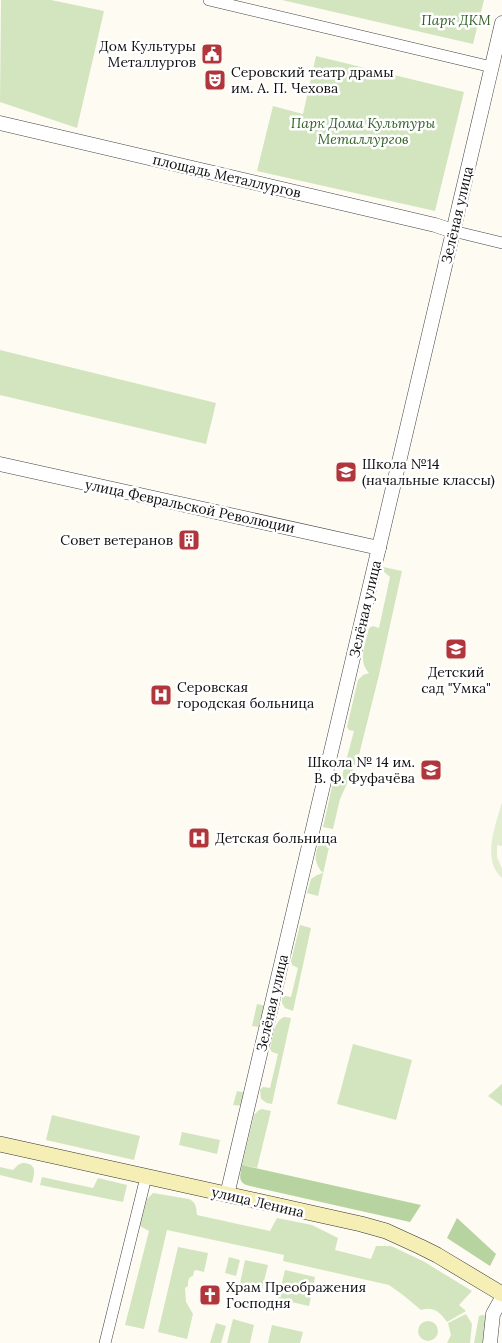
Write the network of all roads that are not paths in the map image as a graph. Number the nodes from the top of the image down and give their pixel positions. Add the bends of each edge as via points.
1 (209, 0) edge
2 (502, 24) edge
3 (492, 66) junction
4 (0, 123) edge
5 (453, 231) junction
6 (502, 243) edge
7 (0, 464) edge
8 (379, 548) junction
9 (0, 1144) edge
10 (146, 1177) junction
11 (228, 1195) junction
12 (502, 1296) edge
13 (105, 1343) edge
14 (490, 1343) edge

1 - 3 street
2 - 3 street, Зелёная улица
3 - 5 street, Зелёная улица
4 - 5 street, площадь Металлургов
5 - 6 street
5 - 8 street, Зелёная улица
7 - 8 street, улица Февральской Революции
8 - 11 street, Зелёная улица
9 - 10 main road, улица Ленина
10 - 11 main road, улица Ленина
10 - 13 street
11 - 12 main road, улица Ленина via 386,1231 437,1255
12 - 14 street via 493,1314

